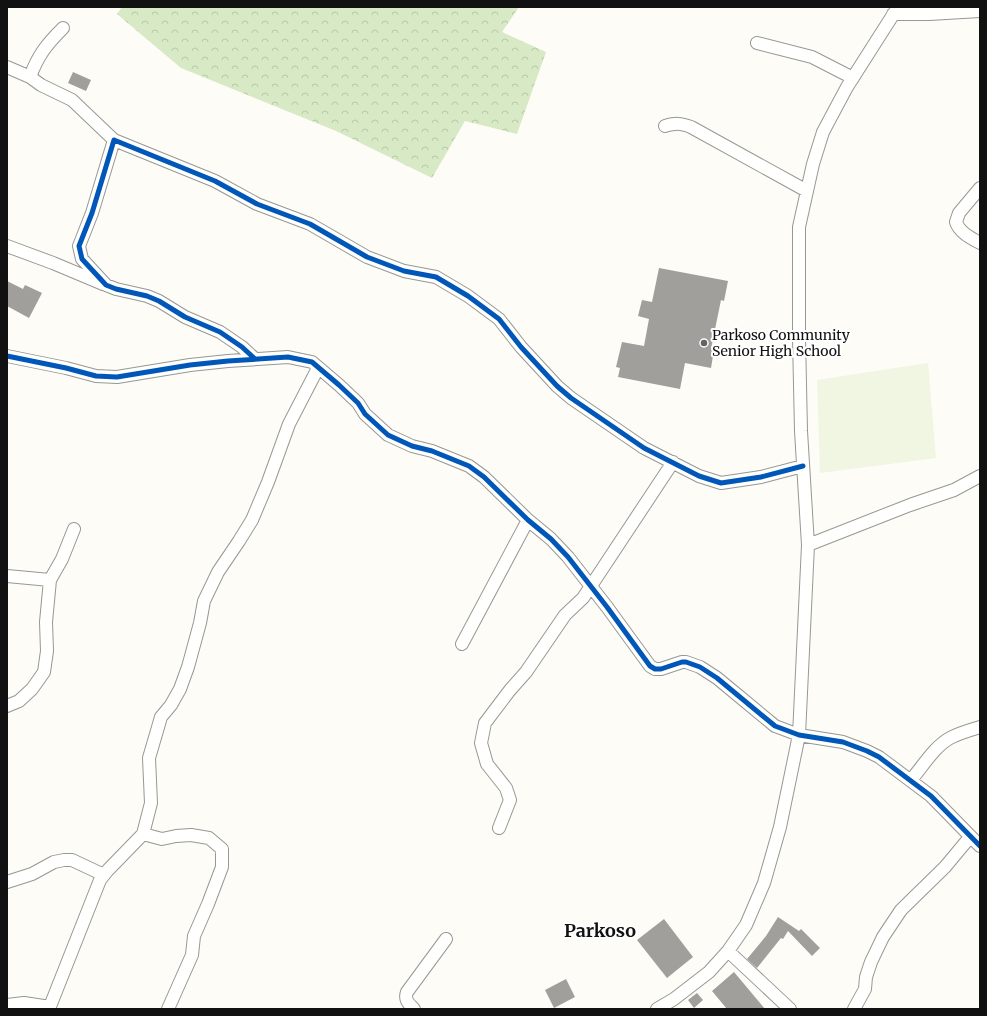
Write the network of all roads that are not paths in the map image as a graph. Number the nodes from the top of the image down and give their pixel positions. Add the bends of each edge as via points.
1 (896, 10) edge
2 (980, 11) edge
3 (63, 28) dead end
4 (757, 43) dead end
5 (7, 67) edge
6 (30, 77) junction
7 (853, 78) junction
8 (665, 126) dead end
9 (114, 140) junction
10 (980, 188) edge
11 (807, 191) junction
12 (980, 243) edge
13 (7, 246) edge
14 (106, 285) junction
15 (7, 356) edge
16 (255, 359) junction
17 (318, 368) junction
18 (673, 462) junction
19 (803, 466) junction
20 (980, 476) edge
21 (528, 520) junction
22 (74, 529) dead end
23 (808, 546) junction
24 (7, 576) edge
25 (50, 580) junction
26 (592, 586) junction
27 (462, 644) dead end
28 (7, 706) edge
29 (980, 727) edge
30 (799, 735) junction
31 (911, 780) junction
32 (499, 828) dead end
33 (144, 834) junction
34 (970, 837) junction
35 (980, 846) edge
36 (104, 875) junction
37 (7, 882) edge
38 (446, 939) dead end
39 (728, 951) junction
40 (7, 1006) edge
41 (49, 1008) edge
42 (168, 1009) edge
43 (414, 1009) edge
44 (657, 1009) edge
45 (790, 1009) edge
46 (854, 1009) edge

1 - 2 street via 929,14
1 - 7 street
3 - 6 street via 46,45 35,62
4 - 7 street via 812,56
5 - 6 street
6 - 9 street via 72,100
7 - 11 street via 823,132
8 - 11 street via 676,123 691,127
9 - 14 street via 79,246 82,259
9 - 18 street via 215,181 257,204 310,224 367,257 404,271 436,277 499,319 521,347 571,398 644,448
10 - 12 street via 959,213 956,222 963,232
11 - 19 street via 798,243
13 - 14 street
14 - 16 street via 159,301 185,317 220,332
15 - 16 street via 96,376 117,377 190,365
16 - 17 street via 288,357 312,362
17 - 21 street via 339,384 365,414 388,434 412,446 469,466 484,477
17 - 33 street via 289,424 252,520 218,572 204,601 188,667 180,689 161,717 149,758 151,803
18 - 19 street via 699,476 721,483 762,477
18 - 26 street
19 - 23 street
20 - 23 street via 954,490
21 - 26 street via 559,548
21 - 27 street
22 - 25 street
23 - 30 street
24 - 25 street
25 - 28 street via 44,672 32,690 19,701
26 - 30 street via 650,666 661,670 686,662 700,667 717,678 772,725
26 - 32 street via 565,616 526,672 485,723 481,743 487,764 506,788 510,800
29 - 31 street via 949,738
30 - 31 street via 843,742 867,751
30 - 39 street via 780,827 764,883 746,925
31 - 34 street via 952,816
33 - 36 street
33 - 42 street via 162,839 191,835 209,838 222,849 222,867 194,936 192,954
34 - 35 street
34 - 46 street via 945,867 901,910 883,937 871,962 865,989
36 - 37 street via 72,860 64,860
36 - 41 street
38 - 43 street via 407,992 407,1001
39 - 44 street via 703,977
39 - 45 street
40 - 41 street via 24,1003

